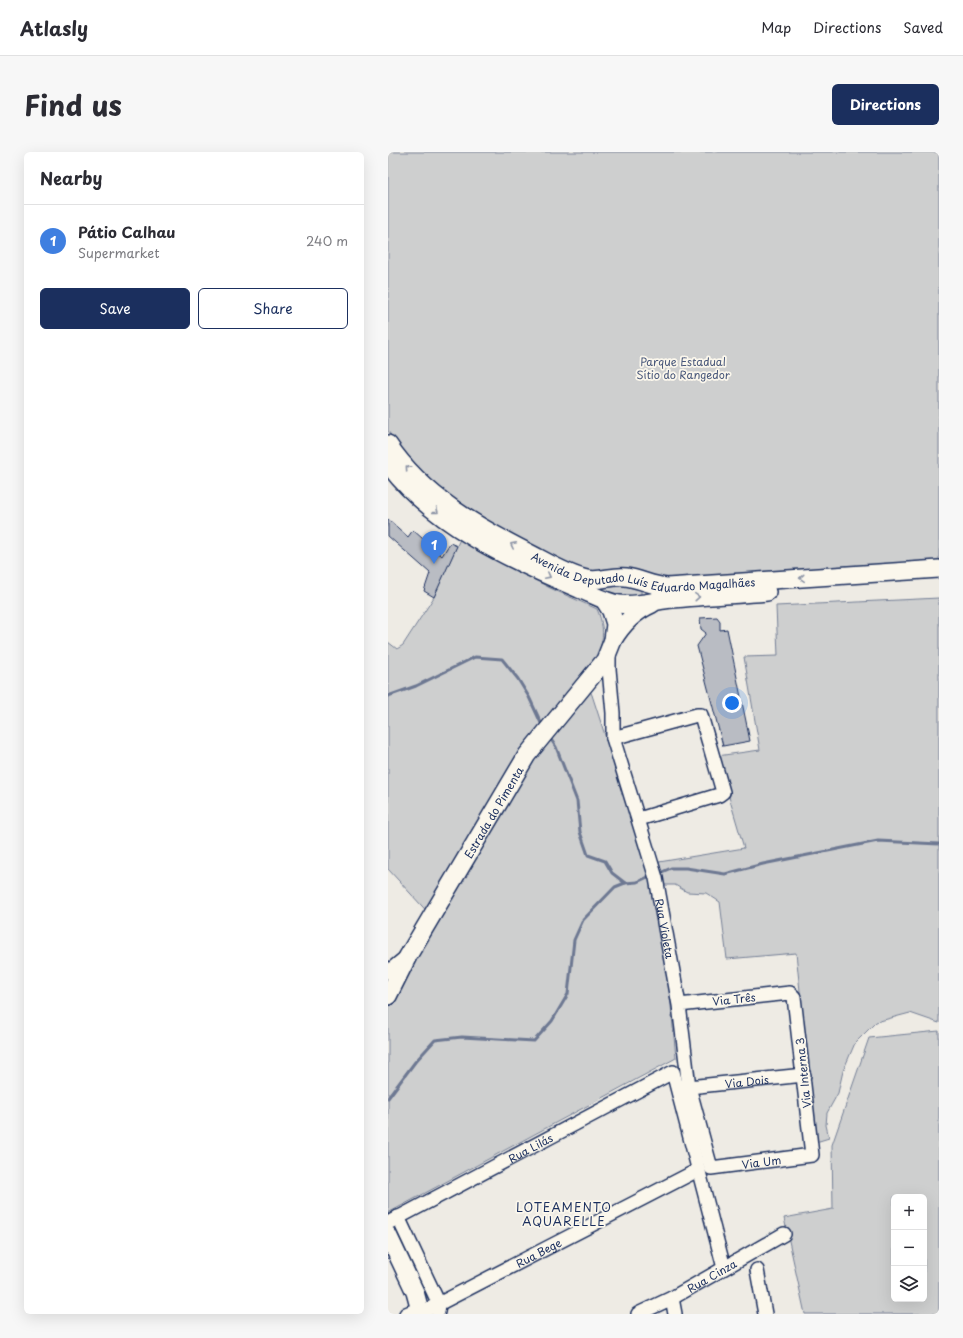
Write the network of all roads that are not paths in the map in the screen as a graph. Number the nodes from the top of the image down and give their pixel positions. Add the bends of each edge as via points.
1 (388, 444) edge
2 (388, 464) edge
3 (939, 569) edge
4 (641, 580) junction
5 (939, 580) edge
6 (604, 600) junction
7 (658, 601) junction
8 (636, 604) junction
9 (611, 646) junction
10 (591, 678) junction
11 (612, 691) junction
12 (613, 738) junction
13 (639, 819) junction
14 (408, 956) junction
15 (388, 972) edge
16 (388, 990) edge
17 (790, 993) joint
18 (679, 1005) junction
19 (804, 1075) junction
20 (689, 1087) junction
21 (812, 1155) joint
22 (704, 1169) junction
23 (393, 1220) edge
24 (784, 1234) dead end
25 (388, 1235) edge
26 (724, 1268) junction
27 (757, 1270) dead end
28 (673, 1306) edge
29 (438, 1309) edge
30 (417, 1312) edge
31 (638, 1314) edge
32 (765, 1314) edge

4 -> 1 main road, Avenida Deputado Luís Eduardo Magalhães via 624,576 599,580 586,579 509,543 461,515 434,493
2 -> 6 main road, Avenida Deputado Luís Eduardo Magalhães via 422,500 459,528 542,573
3 -> 4 main road, Avenida Deputado Luís Eduardo Magalhães via 667,587
4 - 8 main road via 647,586 648,594 646,599
7 -> 5 main road, Avenida Deputado Luís Eduardo Magalhães
6 - 8 main road, Avenida Deputado Luís Eduardo Magalhães via 618,604
6 - 9 main road, Estrada do Pimenta via 614,619
7 - 8 main road, Avenida Deputado Luís Eduardo Magalhães
7 - 9 main road, Estrada do Pimenta via 636,614 621,629
9 - 10 main road, Estrada do Pimenta via 601,667
9 - 11 street, Rua Violeta via 609,669
10 - 11 street via 599,680
10 - 14 main road, Estrada do Pimenta via 527,755
11 - 12 street, Rua Violeta
12 - 13 street, Rua Violeta
12 - 13 street via 697,715 702,718 723,792
13 - 18 street, Rua Violeta via 656,878
14 - 15 street
14 - 16 main road, Estrada do Pimenta
17 - 18 street, Via Três
17 - 19 street, Via Interna 3 via 794,997
18 - 20 street, Rua Violeta
19 - 20 street, Via Dois
19 - 21 street, Via Interna 3
20 - 22 street, Rua Violeta
21 - 22 street, Via Um
22 - 23 street, Rua Lilás via 673,1072
22 - 26 street
22 - 29 street, Rua Bege
23 - 29 street
24 - 26 street, Rua Cinza
25 - 30 main road via 415,1292
26 - 28 street, Rua Cinza
27 - 32 street
28 - 31 street, Rua Cinza
29 - 30 street, Rua Bege

